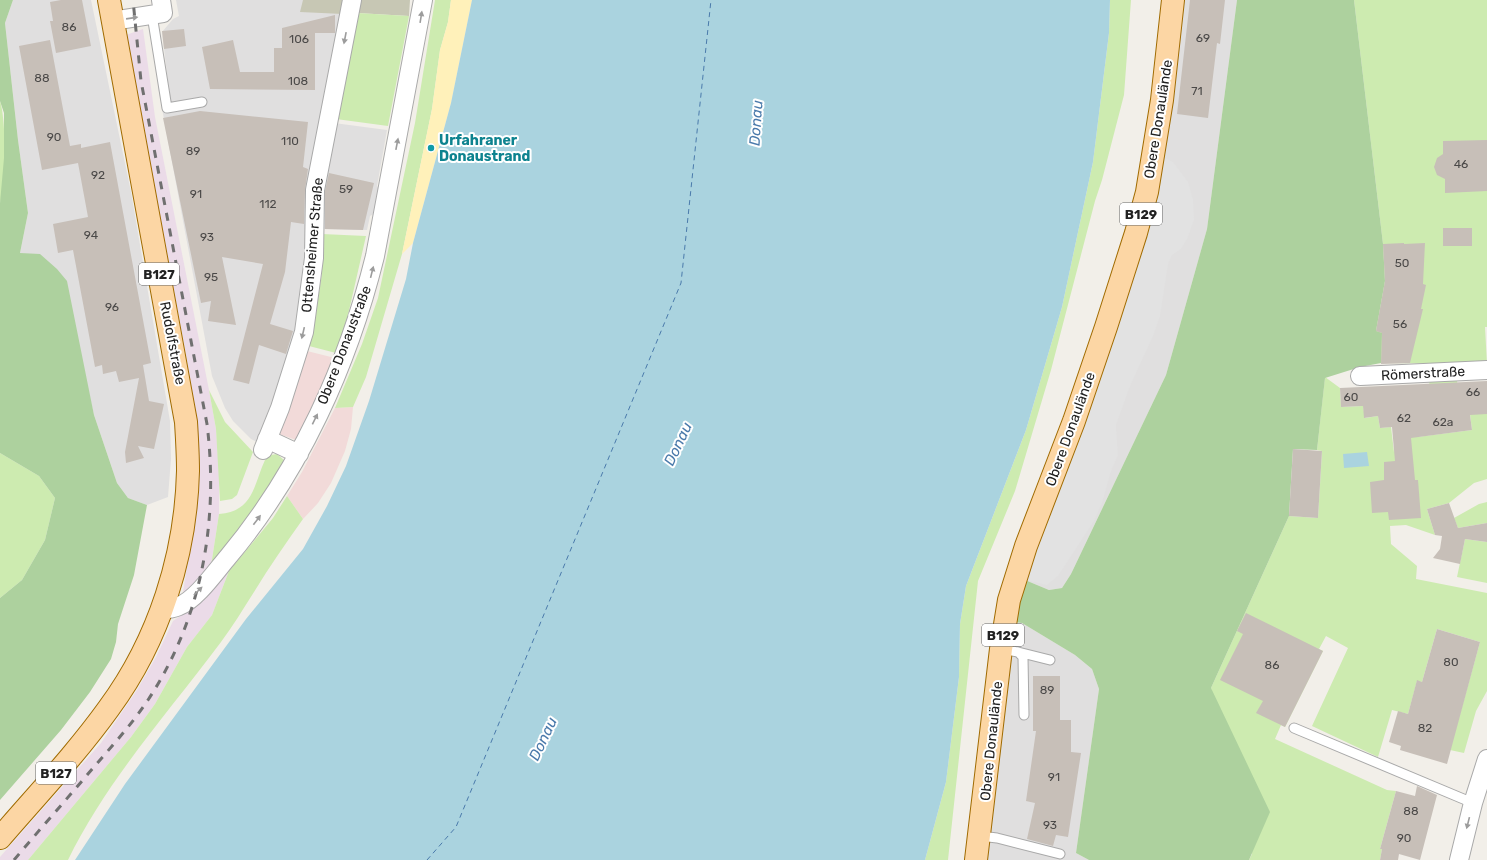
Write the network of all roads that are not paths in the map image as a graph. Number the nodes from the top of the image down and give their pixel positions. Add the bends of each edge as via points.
1 (109, 0) edge
2 (352, 0) edge
3 (423, 0) edge
4 (1173, 0) edge
5 (157, 7) edge
6 (112, 21) junction
7 (202, 102) dead end
8 (1487, 370) edge
9 (1360, 376) dead end
10 (298, 454) junction
11 (161, 610) junction
12 (1010, 650) junction
13 (1050, 660) dead end
14 (1024, 715) dead end
15 (1294, 728) dead end
16 (1487, 759) edge
17 (1473, 802) junction
18 (980, 836) junction
19 (0, 838) edge
20 (1060, 854) dead end
21 (976, 860) edge
22 (1459, 860) edge

1 - 6 main road, Rudolfstraße / B127
2 -> 10 street, Ottensheimer Straße via 315,190 314,258 304,332 280,408 265,445
10 -> 3 street, Obere Donaustraße via 331,387 365,298
4 - 12 main road, Obere Donaulände / B129 via 1161,107 1136,233 1076,414 1013,583 1006,615
6 -> 5 street
5 - 7 lane via 167,108
6 - 11 main road, Rudolfstraße / B127 via 186,422 188,470 185,510 179,550
8 - 9 street, Römerstraße
11 -> 10 street, Obere Donaustraße via 186,602 215,573 267,506
11 - 19 main road, B127 via 134,669 110,707 86,739
12 - 13 lane
12 - 14 lane via 1023,657
12 - 18 main road, Obere Donaulände / B129
15 - 17 lane
16 - 17 street
17 -> 22 street
18 - 20 lane
18 - 21 main road, Obere Donaulände / B129

